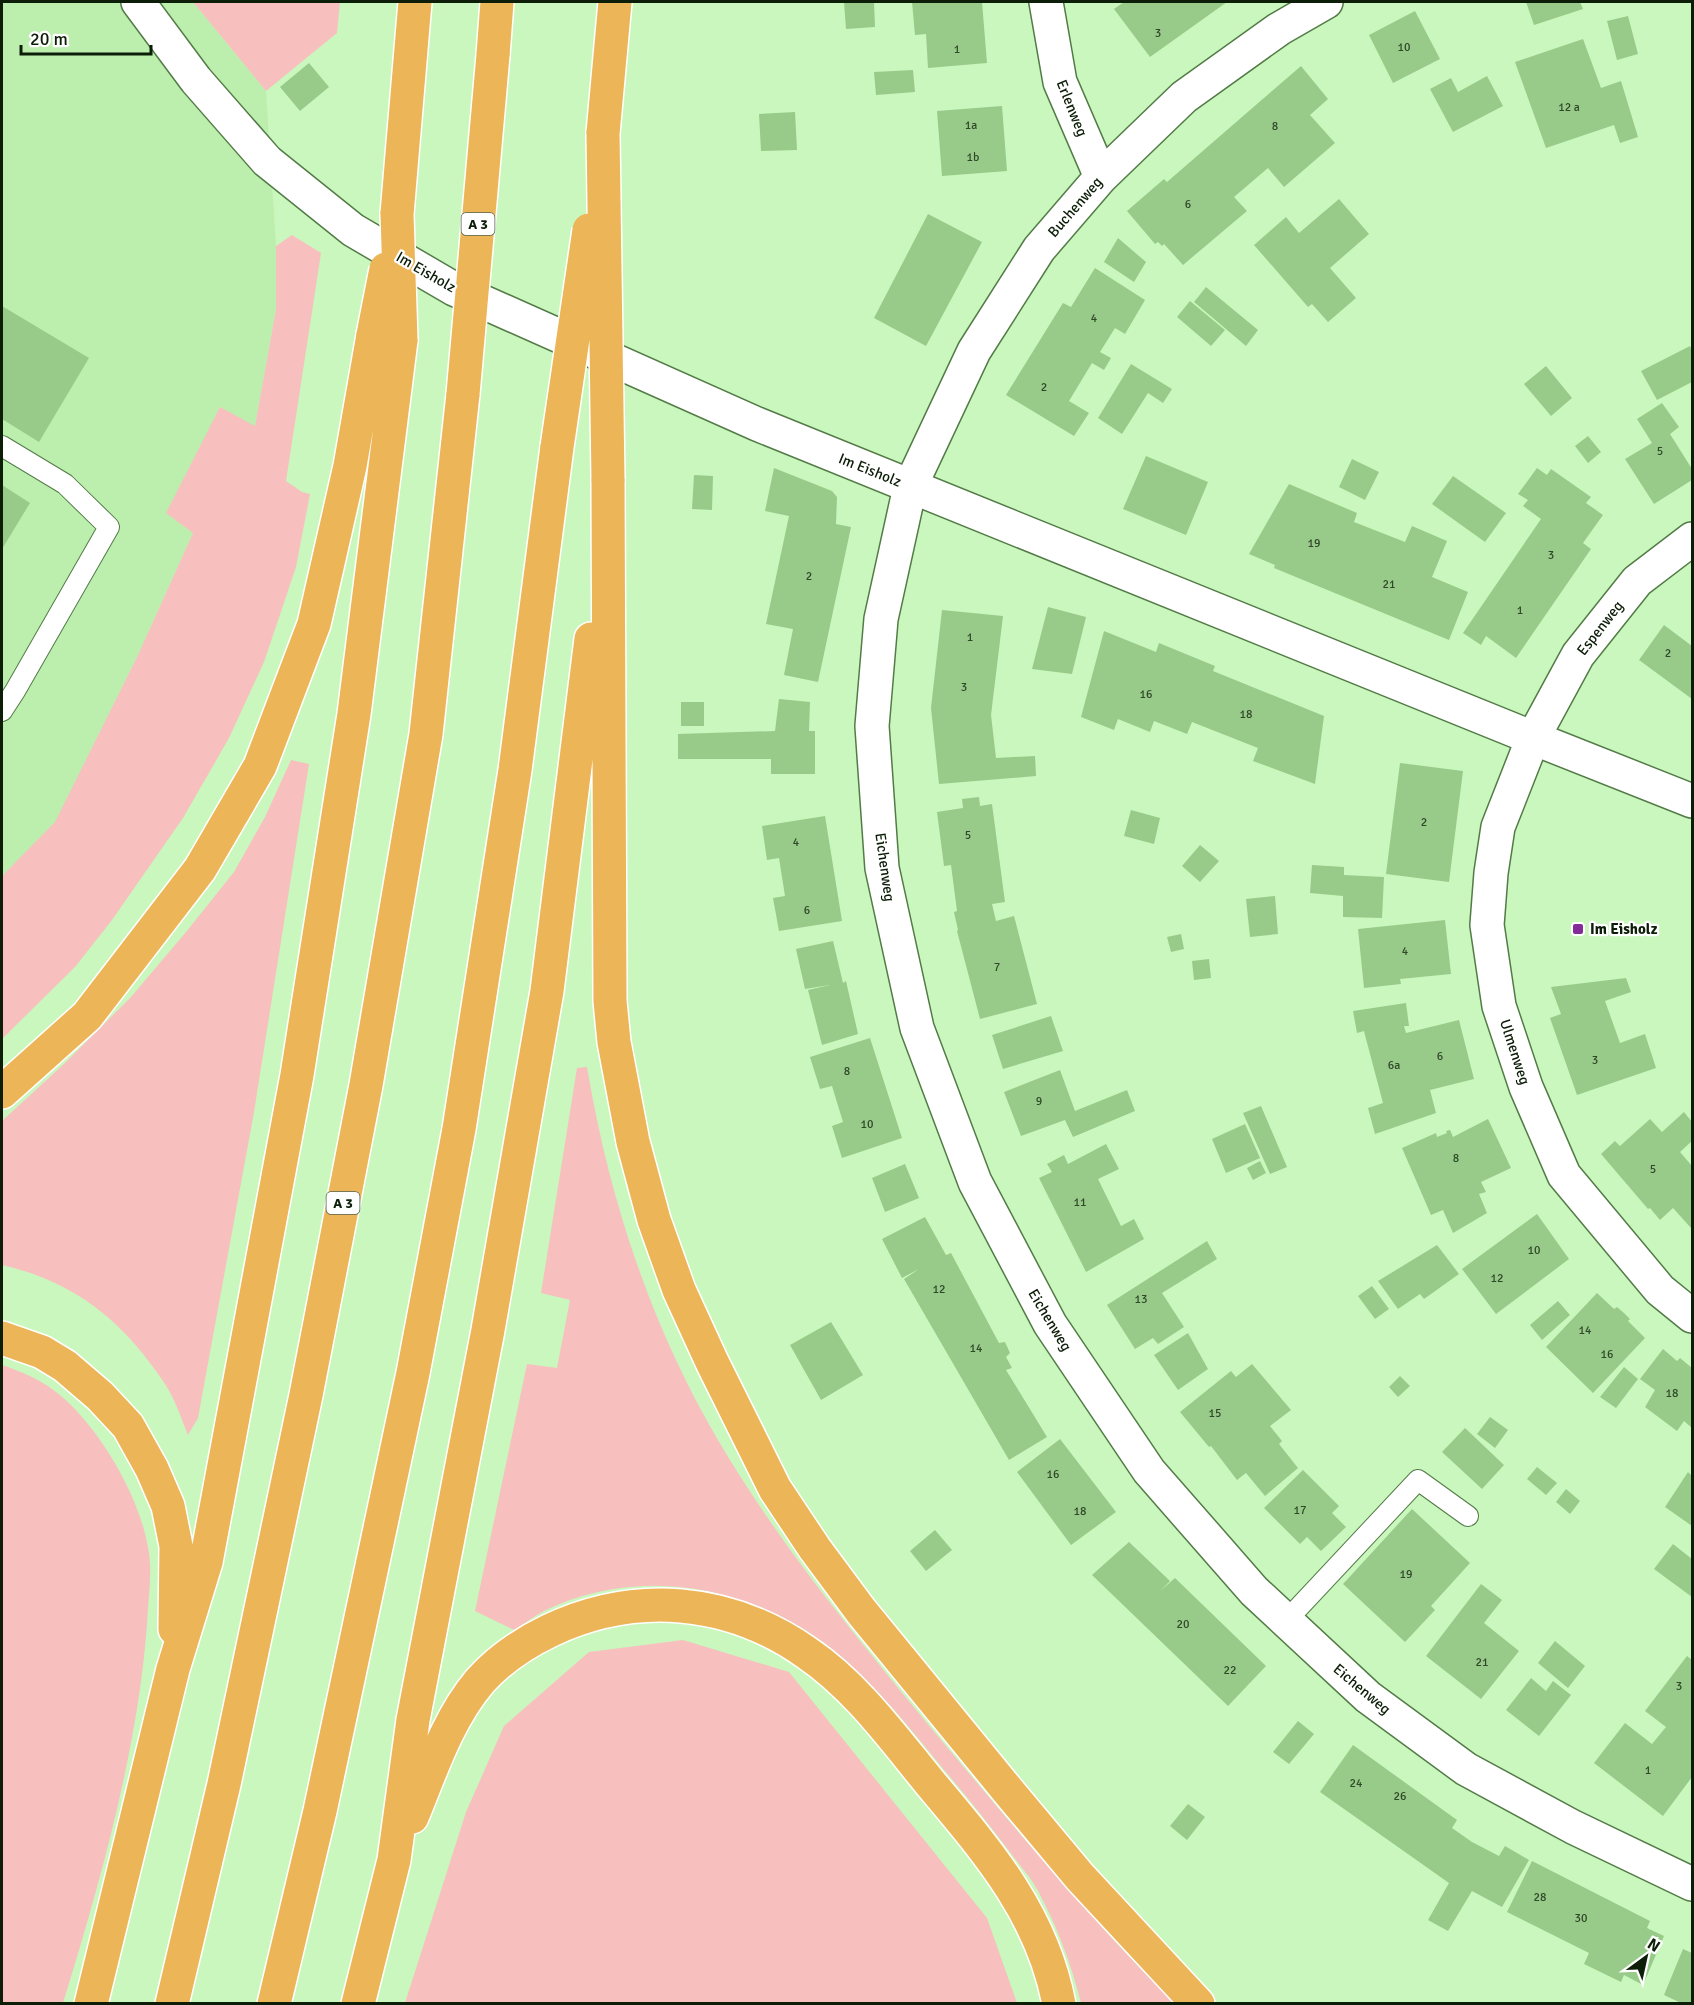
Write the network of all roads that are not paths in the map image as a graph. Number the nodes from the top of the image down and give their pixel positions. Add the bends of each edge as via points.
1 (138, 2) edge
2 (415, 2) edge
3 (497, 2) edge
4 (615, 2) edge
5 (1046, 2) edge
6 (1326, 2) edge
7 (603, 133) junction
8 (1101, 177) junction
9 (387, 338) junction
10 (2, 446) edge
11 (608, 479) junction
12 (910, 487) junction
13 (1692, 539) edge
14 (2, 711) edge
15 (1533, 738) junction
16 (1692, 801) edge
17 (2, 1092) edge
18 (1692, 1316) edge
19 (2, 1338) edge
20 (1468, 1516) dead end
21 (1286, 1621) junction
22 (173, 1669) junction
23 (394, 1860) junction
24 (1687, 1872) edge
25 (91, 2004) edge
26 (172, 2004) edge
27 (274, 2004) edge
28 (358, 2004) edge
29 (1059, 2004) edge
30 (1198, 2004) edge

1 - 12 street, Im Eisholz via 196,80 267,161 353,230 454,289 757,424
2 - 9 highway, bridge
3 - 26 highway, A 3, bridge via 464,394 426,734 366,1085 306,1395
4 - 7 highway
5 - 8 street, Erlenweg via 1060,82
6 - 8 street, Buchenweg via 1279,29 1184,97
7 - 11 highway, bridge
7 - 27 highway, bridge via 515,770 456,1140 413,1373 323,1799
8 - 12 street, Buchenweg via 1038,249 974,351
9 - 17 highway via 350,466 314,624 260,766 200,870 87,1017
9 - 22 highway via 354,714 297,1075 206,1562
10 - 14 lane via 64,484 109,527
11 - 23 highway via 547,992 486,1341 413,1720
11 - 30 highway via 610,1001 633,1142 654,1220 679,1290 775,1489 814,1549 1080,1877
12 - 15 street, Im Eisholz
12 - 21 street, Eichenweg via 881,619 872,726 882,868 917,1028 975,1182 1050,1324 1149,1471 1254,1592
13 - 15 street, Espenweg via 1637,581 1593,636 1578,655
15 - 16 street, Im Eisholz
15 - 18 street, Ulmenweg via 1497,827 1491,873 1487,925 1499,1006 1526,1087 1564,1175 1660,1290
19 - 22 highway via 42,1352 100,1396 128,1426 153,1469 168,1506 176,1546
20 - 21 lane via 1419,1480
21 - 24 street, Eichenweg via 1368,1697 1466,1769 1573,1827
22 - 25 highway
23 - 28 highway
23 - 29 highway via 448,1731 480,1682 517,1650 592,1613 645,1605 712,1611 749,1622 791,1642 826,1668 864,1705 970,1830 1016,1893 1041,1940

